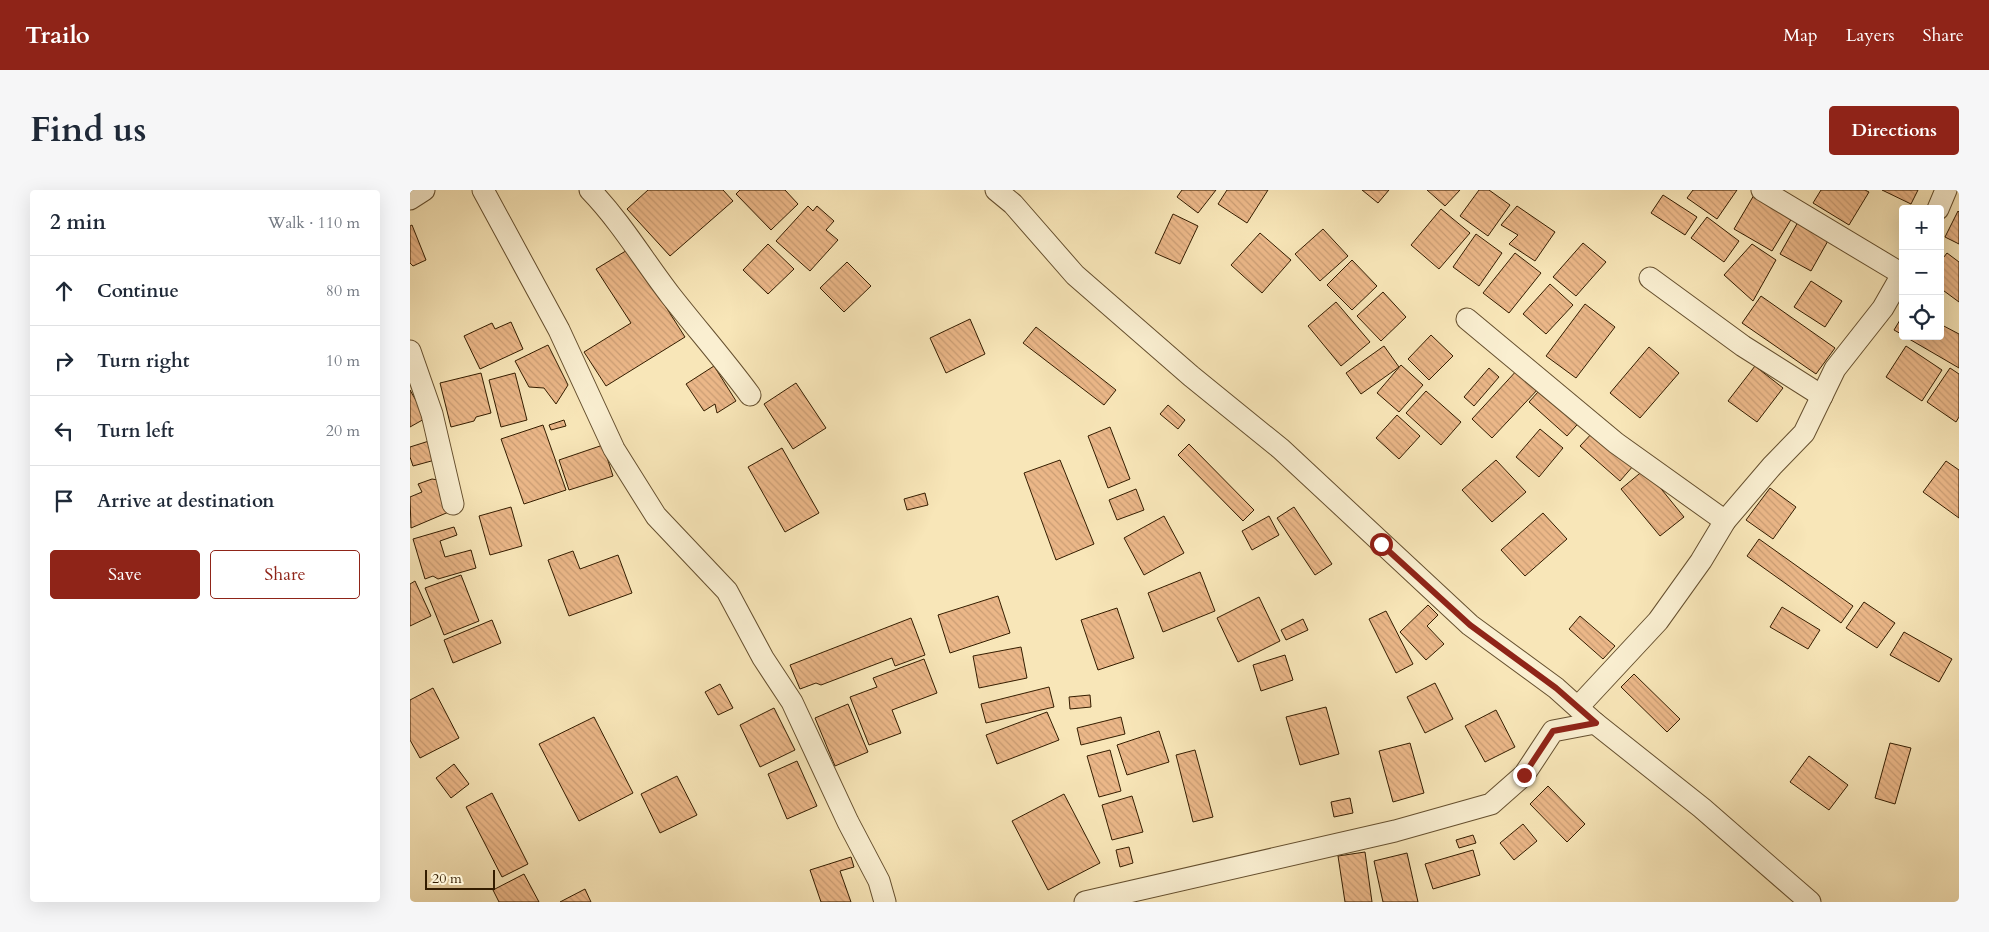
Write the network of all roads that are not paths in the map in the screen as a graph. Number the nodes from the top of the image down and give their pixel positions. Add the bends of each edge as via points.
1 (424, 190) edge
2 (483, 190) edge
3 (590, 190) edge
4 (996, 190) edge
5 (1762, 190) edge
6 (1946, 190) edge
7 (410, 198) edge
8 (1940, 205) edge
9 (1899, 271) edge
10 (1650, 278) dead end
11 (1899, 279) edge
12 (1467, 319) dead end
13 (410, 351) edge
14 (750, 394) dead end
15 (1822, 396) junction
16 (453, 504) dead end
17 (1725, 521) junction
18 (1578, 707) junction
19 (1596, 723) junction
20 (885, 902) edge
21 (1085, 902) edge
22 (1810, 902) edge

1 - 7 street
2 - 20 street via 559,330 614,449 656,516 727,592 792,702 879,881
3 - 14 street via 608,208 671,296
4 - 18 street via 1013,204 1075,275 1281,449 1470,625
5 - 9 street
6 - 8 street
10 - 15 street via 1743,346
11 - 15 street via 1883,308 1835,369
12 - 17 street via 1616,443
13 - 16 street via 432,414
15 - 17 street via 1804,433
17 - 18 street via 1658,621
18 - 19 street
19 - 21 street via 1553,731 1524,775 1491,804 1395,831
19 - 22 street via 1702,808

